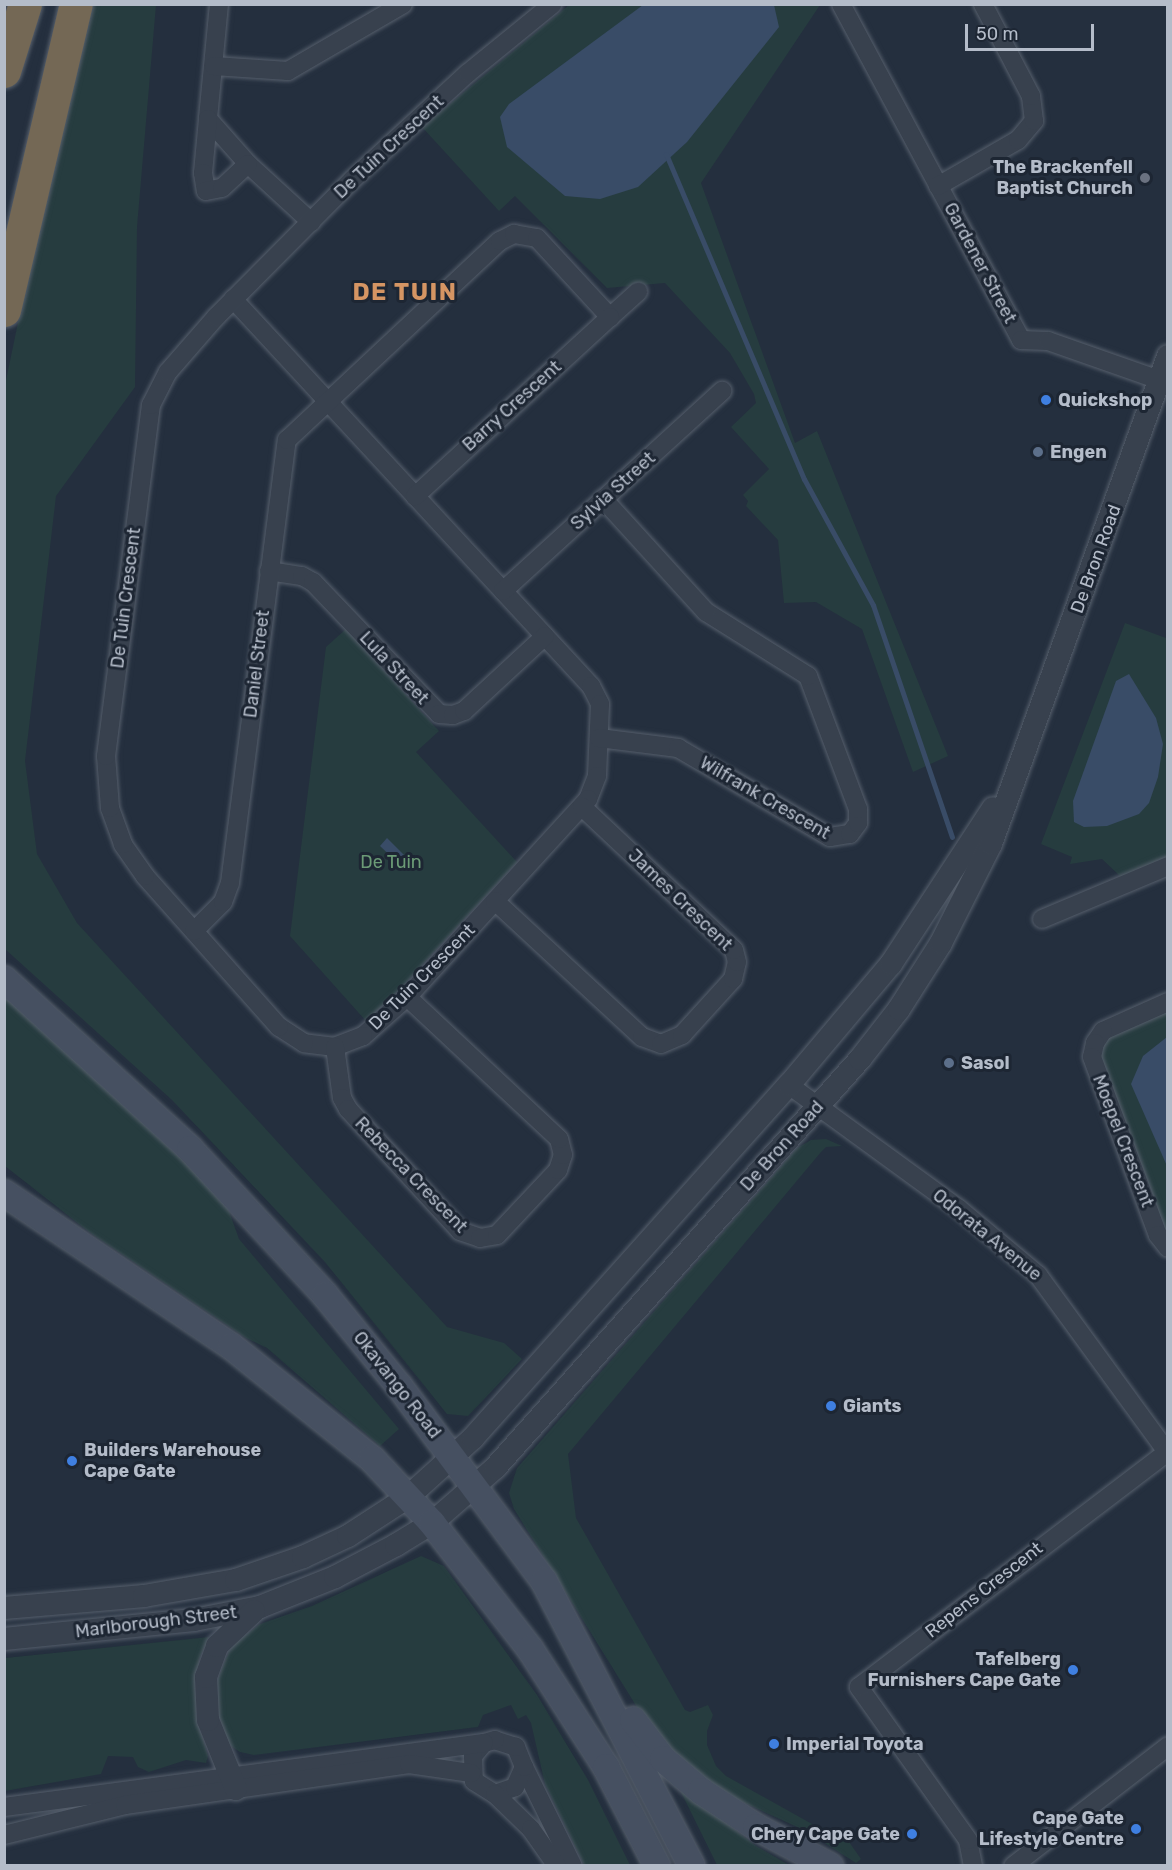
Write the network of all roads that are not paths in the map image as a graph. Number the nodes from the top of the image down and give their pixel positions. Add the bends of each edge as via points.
1 (25, 4) edge
2 (76, 4) edge
3 (219, 4) edge
4 (403, 4) edge
5 (553, 4) edge
6 (841, 4) edge
7 (983, 4) edge
8 (214, 66) junction
9 (4, 72) edge
10 (208, 119) junction
11 (248, 164) junction
12 (938, 186) junction
13 (310, 222) junction
14 (638, 292) dead end
15 (233, 299) junction
16 (4, 309) edge
17 (610, 317) junction
18 (1167, 356) edge
19 (1163, 382) edge
20 (722, 391) dead end
21 (327, 401) junction
22 (415, 496) junction
23 (603, 499) junction
24 (269, 571) junction
25 (503, 591) junction
26 (545, 636) junction
27 (599, 738) junction
28 (1022, 761) junction
29 (582, 807) junction
30 (1167, 866) edge
31 (495, 901) junction
32 (1042, 919) dead end
33 (194, 931) junction
34 (4, 979) edge
35 (407, 997) junction
36 (1167, 1002) edge
37 (335, 1047) junction
38 (789, 1084) junction
39 (819, 1106) junction
40 (4, 1194) edge
41 (1167, 1248) edge
42 (1167, 1453) edge
43 (455, 1458) junction
44 (477, 1486) junction
45 (408, 1497) junction
46 (432, 1523) junction
47 (544, 1581) junction
48 (260, 1607) junction
49 (4, 1608) edge
50 (4, 1639) edge
51 (484, 1743) junction
52 (1167, 1746) edge
53 (524, 1767) junction
54 (471, 1773) junction
55 (235, 1782) junction
56 (495, 1794) junction
57 (4, 1807) edge
58 (4, 1835) edge
59 (821, 1863) edge
60 (558, 1866) edge
61 (573, 1866) edge
62 (657, 1866) edge
63 (692, 1866) edge
64 (973, 1866) edge
65 (1012, 1866) edge

1 - 9 highway
2 - 16 highway
3 - 8 street
4 - 8 street via 288,71
5 - 13 street, De Tuin Crescent via 432,105
6 - 12 street, Gardener Street
7 - 12 street, Gardener Street via 1031,96 1034,121 1018,140
8 - 10 street
10 - 11 street
10 - 11 street via 203,173 206,191 222,188
11 - 13 street
12 - 19 street, Gardener Street via 1021,340 1048,341
13 - 15 street, De Tuin Crescent
14 - 17 street, Barry Crescent
15 - 21 street, De Tuin Crescent
15 - 33 street, De Tuin Crescent via 168,372 151,405 106,756 110,808 123,844 145,876
17 - 21 street via 543,243 523,234 507,237
17 - 22 street, Barry Crescent
18 - 19 street, De Bron Road
19 - 28 street, De Bron Road
20 - 23 street, Sylvia Street
21 - 22 street, De Tuin Crescent
21 - 24 street, Daniel Street via 293,432 286,445
22 - 25 street, De Tuin Crescent
23 - 25 street, Sylvia Street
23 - 27 street, Wilfrank Crescent via 706,612 808,676 858,809 858,823 844,837 830,837 678,748
24 - 26 street, Lula Street via 314,582 439,714 464,711
24 - 33 street, Daniel Street via 230,883 223,902
25 - 26 street, De Tuin Crescent
26 - 27 street, De Tuin Crescent via 595,691 601,711
27 - 29 street, De Tuin Crescent via 595,783
28 - 38 street, De Bron Road via 891,964
28 - 39 street, De Bron Road via 991,844 941,943 898,1009
29 - 31 street, De Tuin Crescent
29 - 31 street, James Crescent via 734,950 737,962 733,979 682,1035 661,1044 642,1037
30 - 32 street
31 - 35 street, De Tuin Crescent
33 - 37 street, De Tuin Crescent via 287,1033 314,1046
34 - 43 main road, Okavango Road via 134,1095 243,1204 325,1295
35 - 37 street, De Tuin Crescent via 363,1036
35 - 37 street, Rebecca Crescent via 559,1139 563,1155 558,1170 497,1235 480,1238 460,1231 348,1109 342,1098
36 - 41 street, Moepel Crescent via 1102,1031 1092,1057 1158,1235
38 - 39 street, Odorata Avenue
38 - 43 street, De Bron Road
39 - 42 street, Odorata Avenue via 959,1209 1038,1275
39 - 44 street, De Bron Road
40 - 45 main road via 231,1346 337,1427
42 - 64 street, Repens Crescent via 859,1687 968,1840
43 - 44 main road, Okavango Road
43 - 45 street, De Bron Road
44 - 46 street, De Bron Road
44 - 47 main road, Okavango Road
45 - 46 main road
45 - 49 street, Marlborough Street via 348,1536 303,1557 236,1580 144,1596
46 - 48 street, Marlborough Street via 366,1562
46 - 62 main road via 530,1648 581,1724
47 - 59 main road via 642,1733 663,1759 736,1815
47 - 63 main road, Okavango Road
48 - 50 street, Marlborough Street via 194,1620
48 - 55 street via 217,1646 206,1677 208,1720
51 - 53 street via 495,1740 516,1748
51 - 54 street via 473,1756
51 - 55 street
52 - 65 street
53 - 56 street via 515,1787
53 - 61 street
54 - 55 street via 409,1764
54 - 56 street via 479,1788
55 - 57 street
55 - 58 street
56 - 60 street via 540,1839

